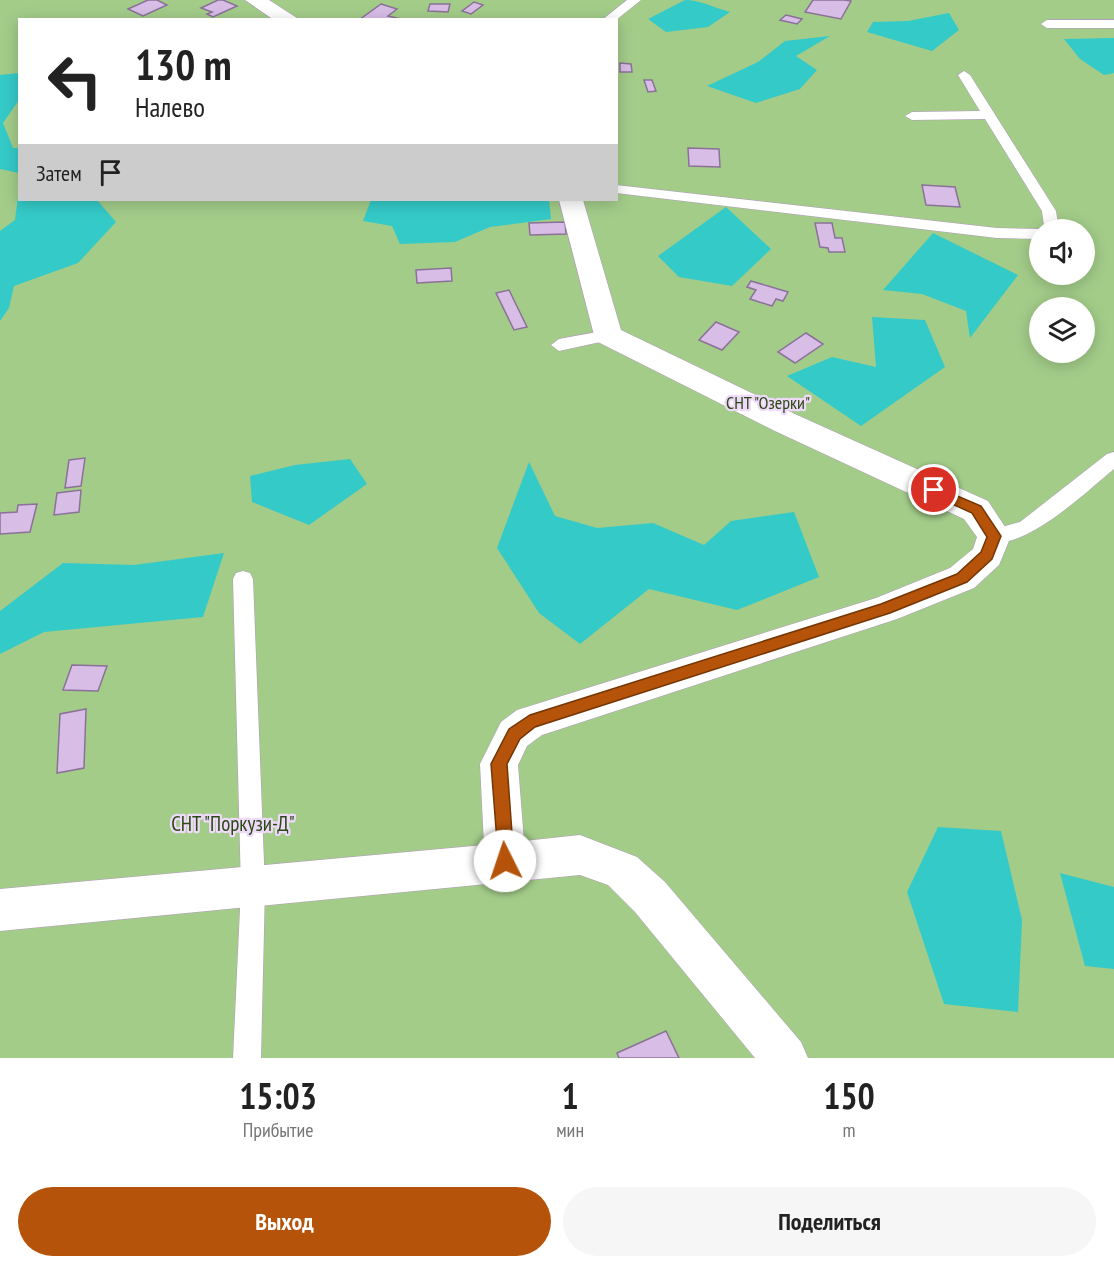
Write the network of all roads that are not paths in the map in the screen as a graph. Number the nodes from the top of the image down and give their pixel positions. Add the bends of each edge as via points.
1 (255, 0) edge
2 (635, 0) edge
3 (286, 18) edge
4 (611, 18) edge
5 (1047, 24) dead end
6 (1114, 24) edge
7 (964, 75) dead end
8 (989, 115) junction
9 (912, 116) dead end
10 (618, 189) edge
11 (571, 201) edge
12 (1050, 219) edge
13 (1029, 234) edge
14 (608, 335) junction
15 (559, 345) dead end
16 (1114, 459) edge
17 (994, 536) junction
18 (243, 579) dead end
19 (505, 861) junction
20 (254, 888) junction
21 (0, 910) edge
22 (247, 1058) edge
23 (785, 1058) edge

1 - 3 street
2 - 4 lane
5 - 6 lane
7 - 8 lane
8 - 9 lane
8 - 12 lane
10 - 13 lane via 997,234
11 - 14 street
14 - 15 lane
14 - 17 street via 786,423 976,510
16 - 17 lane via 1026,528
17 - 19 street via 987,555 962,578 885,609 530,722 514,734 499,764
18 - 20 lane
19 - 20 street
19 - 23 street via 580,855 622,871 650,897
20 - 21 street
20 - 22 lane

